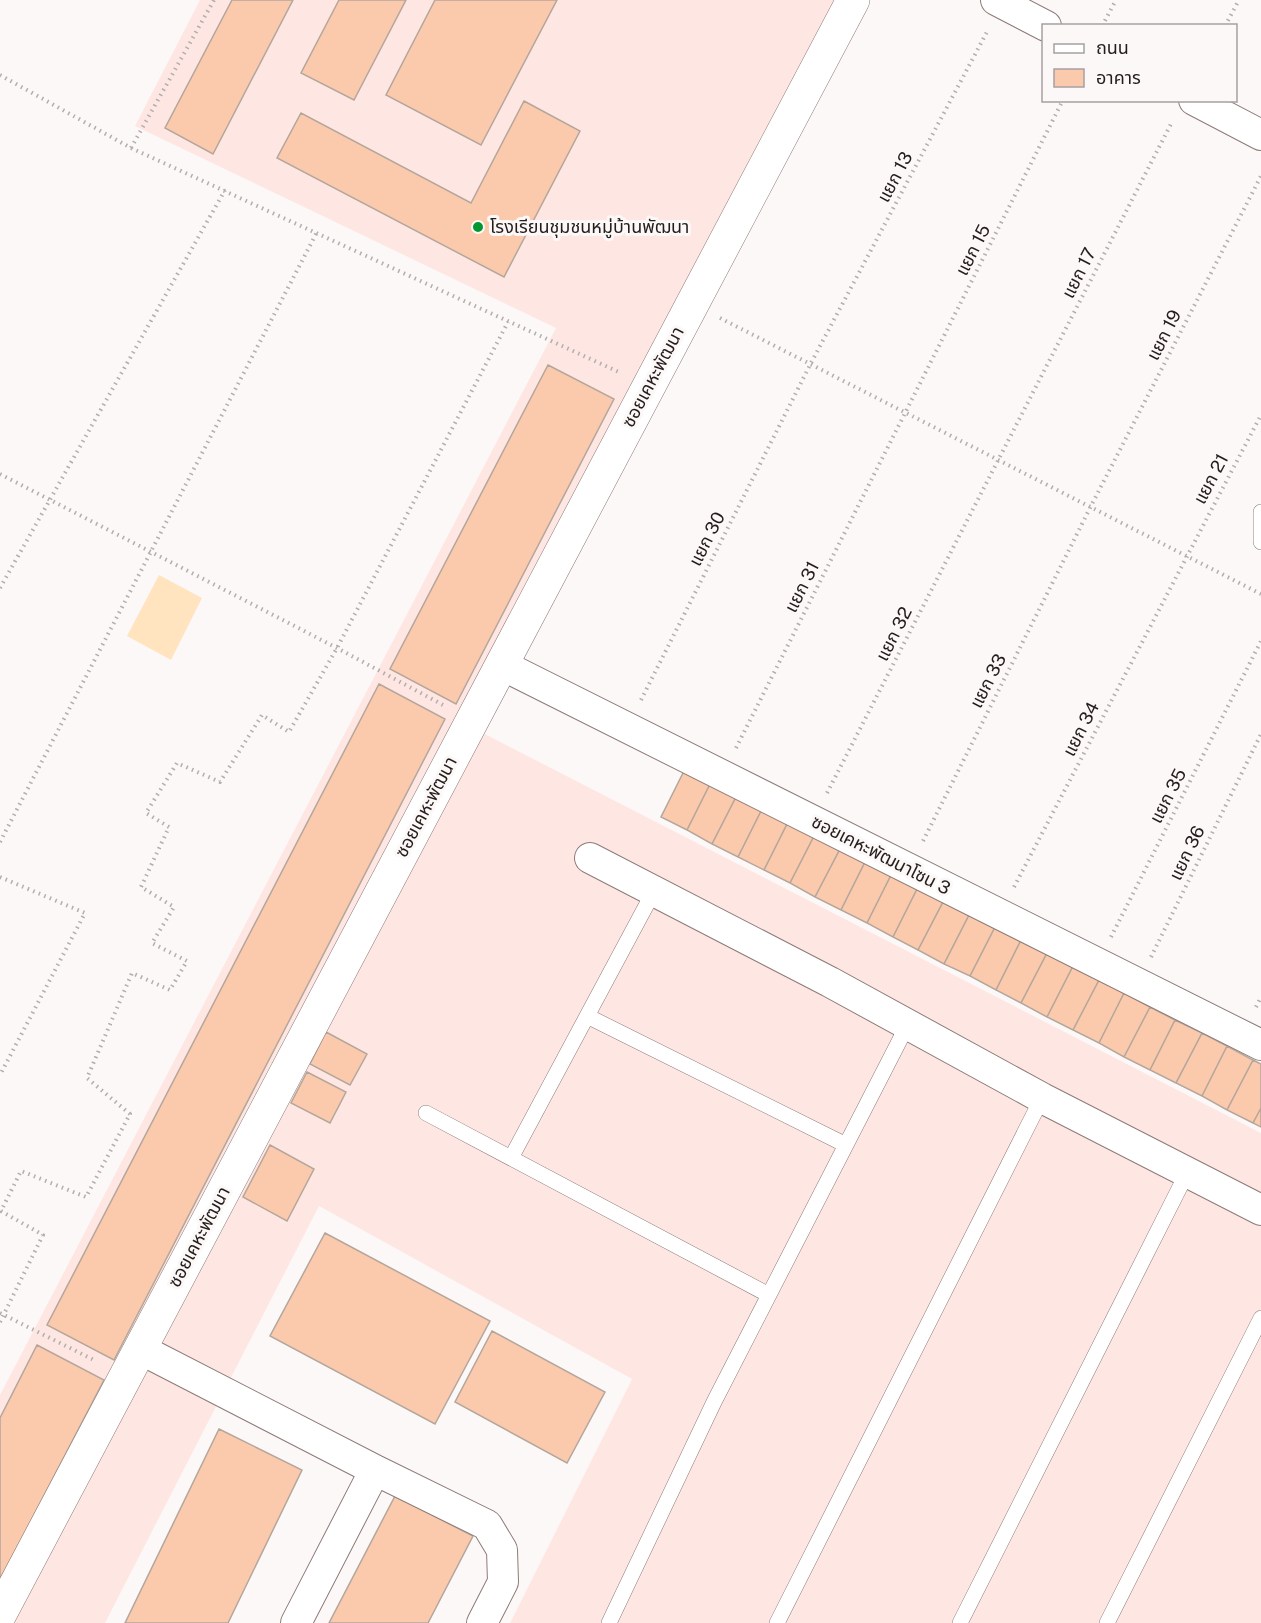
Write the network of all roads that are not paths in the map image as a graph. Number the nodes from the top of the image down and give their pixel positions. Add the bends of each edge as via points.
1 (853, 0) edge
2 (999, 2) edge
3 (1042, 24) edge
4 (1198, 102) edge
5 (1261, 135) edge
6 (1261, 512) edge
7 (1261, 542) edge
8 (502, 665) junction
9 (590, 858) dead end
10 (654, 891) junction
11 (587, 1016) junction
12 (907, 1026) junction
13 (1261, 1045) edge
14 (1042, 1098) junction
15 (426, 1113) dead end
16 (846, 1145) junction
17 (511, 1158) junction
18 (1186, 1173) junction
19 (1261, 1210) edge
20 (769, 1295) junction
21 (1261, 1318) edge
22 (133, 1363) junction
23 (375, 1470) junction
24 (0, 1614) edge
25 (296, 1623) edge
26 (482, 1623) edge
27 (609, 1623) edge
28 (777, 1623) edge
29 (960, 1623) edge
30 (1107, 1623) edge

1 - 8 street, ซอยเคหะพัฒนา
2 - 3 street
4 - 5 street
6 - 7 lane
8 - 13 street, ซอยเคหะพัฒนาโซน 3
8 - 22 street, ซอยเคหะพัฒนา
9 - 10 street
10 - 11 lane
10 - 12 street
11 - 16 lane
11 - 17 lane
12 - 14 street
12 - 16 lane
14 - 18 street
14 - 28 lane
15 - 17 lane
16 - 20 lane
17 - 20 lane
18 - 19 street
18 - 29 lane
20 - 27 lane
21 - 30 lane
22 - 23 street
22 - 24 street, ซอยเคหะพัฒนา
23 - 25 street
23 - 26 street via 487,1524 502,1550 502,1582

